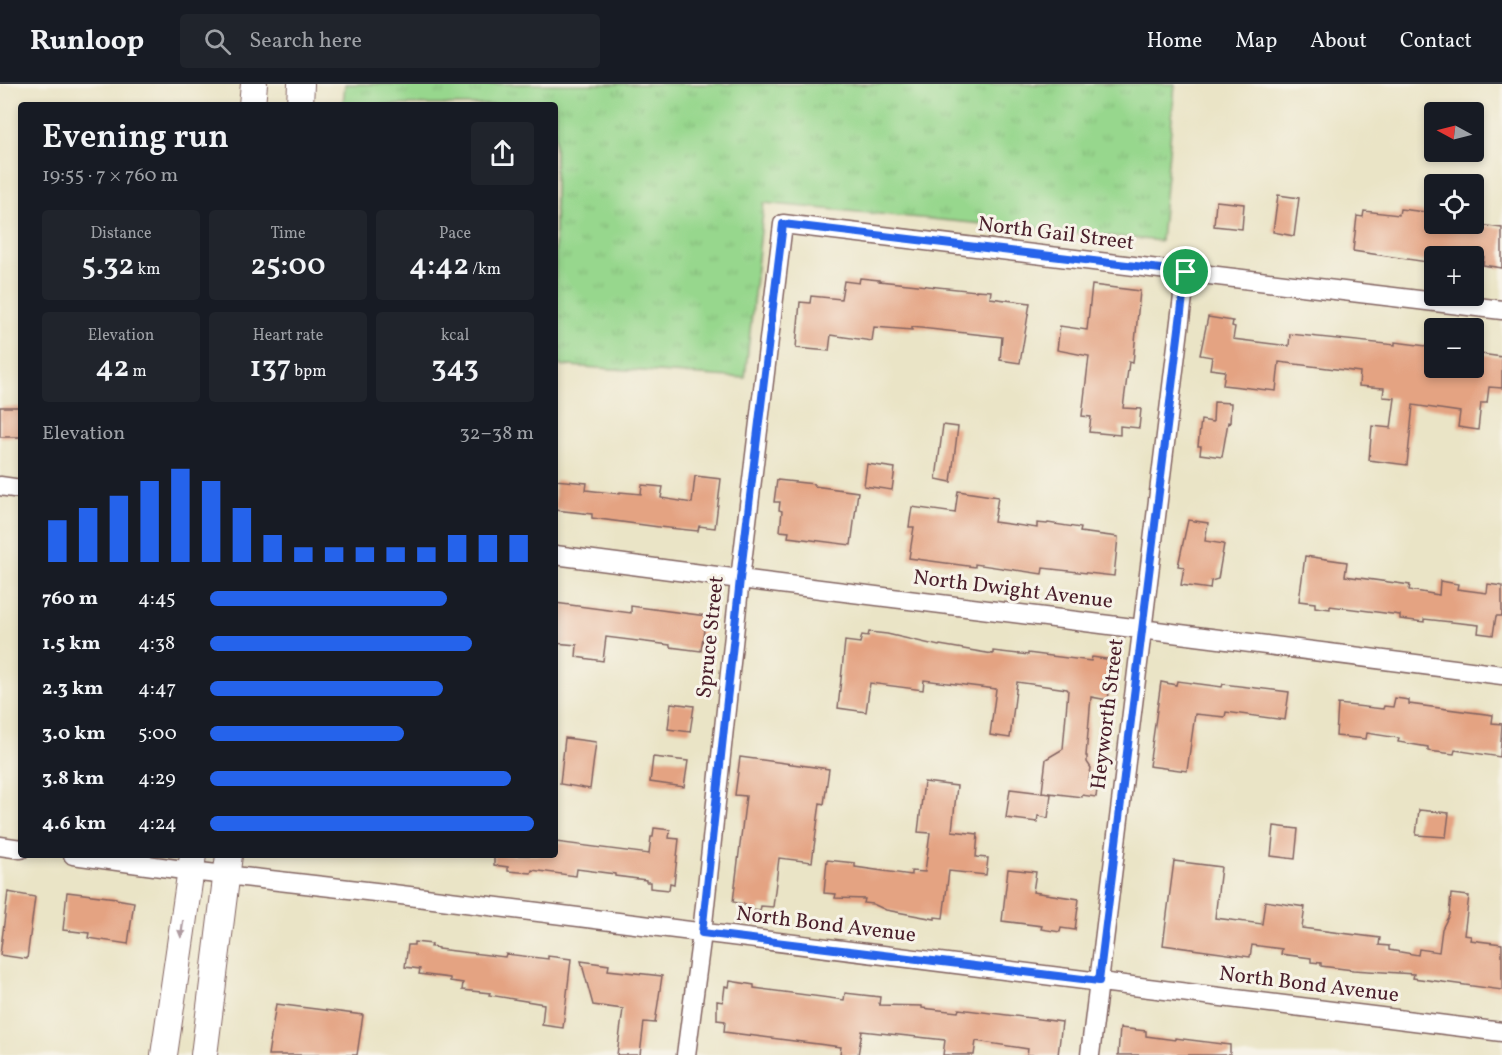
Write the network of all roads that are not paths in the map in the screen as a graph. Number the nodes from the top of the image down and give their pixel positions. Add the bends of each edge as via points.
1 (254, 84) edge
2 (302, 84) edge
3 (252, 102) edge
4 (300, 102) edge
5 (783, 224) joint
6 (1186, 272) junction
7 (1502, 310) edge
8 (0, 486) edge
9 (18, 489) edge
10 (558, 555) edge
11 (740, 579) junction
12 (1142, 628) junction
13 (1502, 675) edge
14 (0, 846) edge
15 (18, 849) edge
16 (118, 858) edge
17 (192, 863) edge
18 (228, 865) edge
19 (702, 933) junction
20 (1099, 981) junction
21 (1502, 1032) edge
22 (164, 1055) edge
23 (204, 1055) edge
24 (686, 1055) edge
25 (1090, 1055) edge

1 - 3 main road
2 - 4 main road
5 - 6 street, North Gail Street
5 - 11 street, Spruce Street
6 - 7 street, North Gail Street
6 - 12 street, Heyworth Street
8 - 9 street
10 - 11 street, North Dwight Avenue
11 - 12 street, North Dwight Avenue
11 - 19 street, Spruce Street
12 - 13 street, North Dwight Avenue
12 - 20 street, Heyworth Street
14 - 15 street
16 - 17 street, North Bond Avenue
17 - 18 street, North Bond Avenue
17 -> 22 main road
18 - 19 street, North Bond Avenue via 393,894
18 - 23 main road
19 - 20 street, North Bond Avenue
19 - 24 street, Spruce Street
20 - 21 street, North Bond Avenue
20 - 25 street, Heyworth Street

